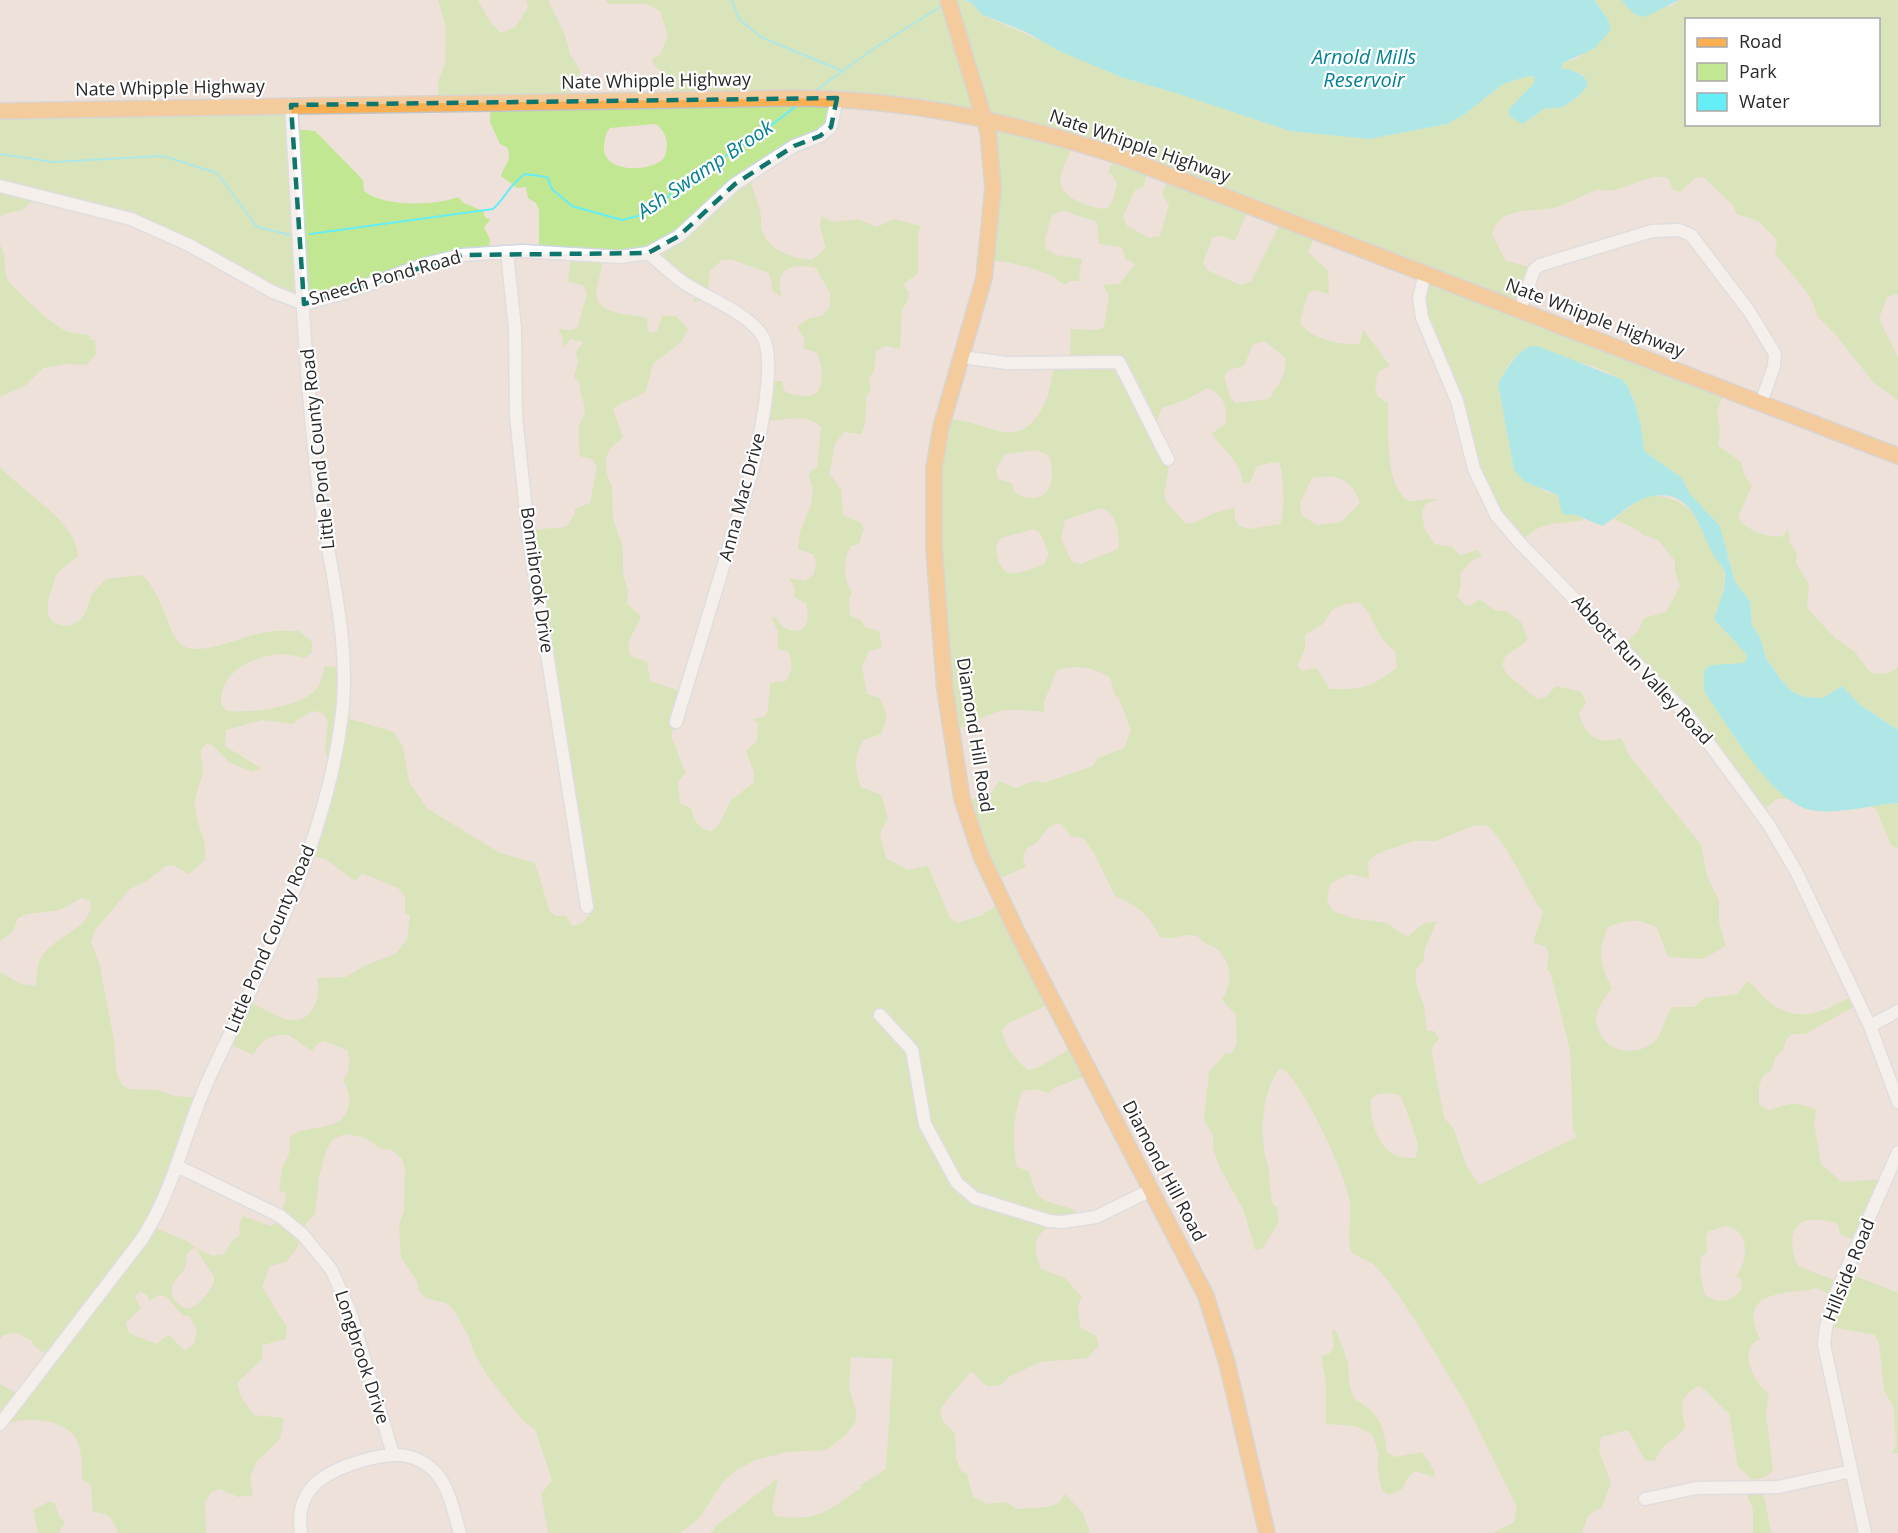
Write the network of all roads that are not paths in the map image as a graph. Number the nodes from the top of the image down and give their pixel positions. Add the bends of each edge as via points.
1 (950, 6) edge
2 (837, 98) junction
3 (291, 105) junction
4 (0, 111) edge
5 (984, 118) junction
6 (0, 186) edge
7 (507, 252) junction
8 (648, 253) junction
9 (1425, 273) junction
10 (304, 304) junction
11 (1520, 310) junction
12 (962, 357) junction
13 (1761, 403) junction
14 (1898, 456) edge
15 (1168, 459) dead end
16 (676, 722) dead end
17 (587, 907) dead end
18 (1898, 1011) edge
19 (880, 1015) dead end
20 (1869, 1026) junction
21 (1898, 1102) edge
22 (1898, 1152) edge
23 (177, 1166) junction
24 (1151, 1190) junction
25 (0, 1424) edge
26 (393, 1454) junction
27 (1851, 1471) junction
28 (1645, 1499) dead end
29 (301, 1533) edge
30 (460, 1533) edge
31 (1267, 1533) edge
32 (1865, 1533) edge

1 - 5 main road, Diamond Hill Road
2 - 3 main road, Nate Whipple Highway
2 - 5 main road, Nate Whipple Highway
2 - 8 street, Sneech Pond Road via 831,127 735,184 679,236
3 - 4 main road, Nate Whipple Highway
3 - 10 street, Little Pond County Road
5 - 9 main road, Nate Whipple Highway via 1052,134 1122,157
5 - 12 main road, Diamond Hill Road via 991,154 991,226 979,301
6 - 10 street, Sneech Pond Road via 131,219
7 - 8 street, Sneech Pond Road via 620,257
7 - 10 street, Sneech Pond Road via 445,258
7 - 17 street, Bonnibrook Drive via 515,329 516,416 530,540
8 - 16 street, Anna Mac Drive via 684,282 754,326 767,344 769,360 753,468
9 - 11 main road, Nate Whipple Highway
9 - 20 street, Abbott Run Valley Road via 1419,298 1422,318 1451,384 1474,469 1496,516 1691,719 1751,799 1793,864
10 - 23 street, Little Pond County Road via 316,472 342,650 341,721 315,831 298,881 206,1087
11 - 13 main road, Nate Whipple Highway
11 - 13 street via 1534,270 1540,265 1652,231 1678,230 1691,235 1749,311 1775,354
12 - 15 street via 1007,363 1119,362
12 - 24 main road, Diamond Hill Road via 937,448 934,547 945,690 962,799 993,882
13 - 14 main road, Nate Whipple Highway
18 - 20 street
19 - 24 street via 912,1050 925,1124 957,1183 967,1193 988,1204 1062,1222 1096,1217
20 - 21 street, Abbott Run Valley Road
22 - 27 street, Hillside Road via 1837,1291 1826,1328 1827,1364
23 - 25 street, Little Pond County Road via 142,1239
23 - 26 street, Longbrook Drive via 280,1216 324,1260 343,1290
24 - 31 main road, Diamond Hill Road via 1214,1315
26 - 29 street via 333,1470 318,1480 303,1503
26 - 30 street via 411,1457 434,1471 445,1486
27 - 28 street via 1779,1487 1696,1488
27 - 32 street, Hillside Road

